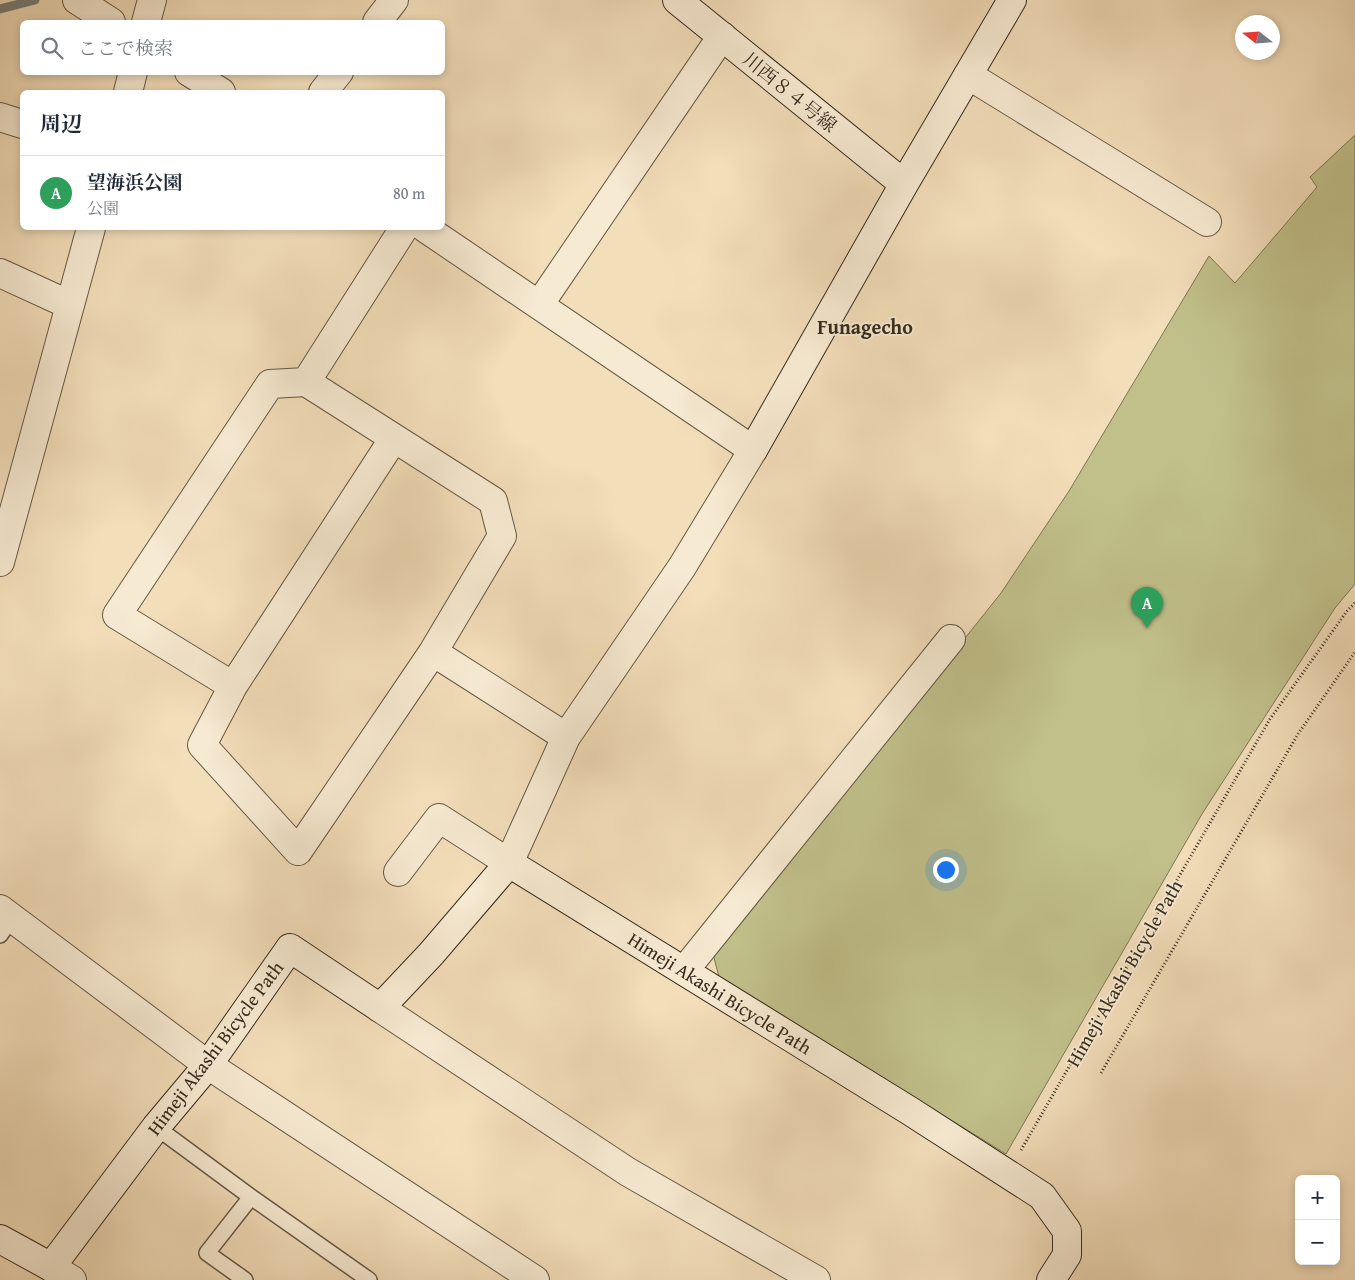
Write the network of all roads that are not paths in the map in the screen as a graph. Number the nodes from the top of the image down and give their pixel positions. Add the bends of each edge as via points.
1 (77, 0) edge
2 (152, 0) edge
3 (394, 0) edge
4 (677, 0) edge
5 (1012, 0) edge
6 (108, 20) edge
7 (147, 20) edge
8 (379, 20) edge
9 (722, 36) junction
10 (132, 75) edge
11 (194, 75) edge
12 (337, 75) edge
13 (968, 75) junction
14 (128, 90) edge
15 (218, 90) edge
16 (325, 90) edge
17 (0, 118) edge
18 (20, 123) edge
19 (904, 184) junction
20 (1207, 222) dead end
21 (90, 230) edge
22 (403, 230) edge
23 (428, 230) edge
24 (0, 273) edge
25 (70, 305) junction
26 (538, 305) junction
27 (306, 382) junction
28 (394, 438) junction
29 (753, 450) junction
30 (0, 562) edge
31 (951, 639) dead end
32 (433, 652) junction
33 (233, 686) junction
34 (566, 737) junction
35 (509, 863) junction
36 (398, 872) dead end
37 (4, 921) edge
38 (684, 971) junction
39 (380, 1008) junction
40 (208, 1065) junction
41 (156, 1127) junction
42 (251, 1197) junction
43 (0, 1239) edge
44 (62, 1274) edge
45 (245, 1280) edge
46 (369, 1280) edge
47 (534, 1280) edge
48 (816, 1280) edge
49 (1051, 1280) edge

1 - 6 street
2 - 7 street
3 - 8 street
4 - 9 street, 川西８４号線
5 - 13 street
9 - 19 street, 川西８４号線
9 - 26 street
10 - 14 street
11 - 15 street
12 - 16 street
13 - 19 street
13 - 20 street
17 - 18 street
19 - 29 street
21 - 25 street
22 - 27 street
23 - 26 street
24 - 25 street
25 - 30 street
26 - 29 street
27 - 28 street
27 - 33 street via 270,384 116,615
28 - 32 street via 493,501 502,536
28 - 33 street
29 - 34 street via 682,567
31 - 38 street
32 - 33 street via 298,851 202,745
32 - 34 street
34 - 35 street
35 - 36 street, Himeji Akashi Bicycle Path via 439,818
35 - 38 street, Himeji Akashi Bicycle Path
35 - 39 street
37 - 40 street
38 - 49 street, Himeji Akashi Bicycle Path via 1042,1196 1067,1231 1067,1255
39 - 40 street, Himeji Akashi Bicycle Path via 290,948
39 - 48 street via 628,1172
40 - 41 street, Himeji Akashi Bicycle Path
40 - 47 street
41 - 42 lane
41 - 44 street, Himeji Akashi Bicycle Path
42 - 45 lane via 207,1253
42 - 46 lane
43 - 44 street, Himeji Akashi Bicycle Path

